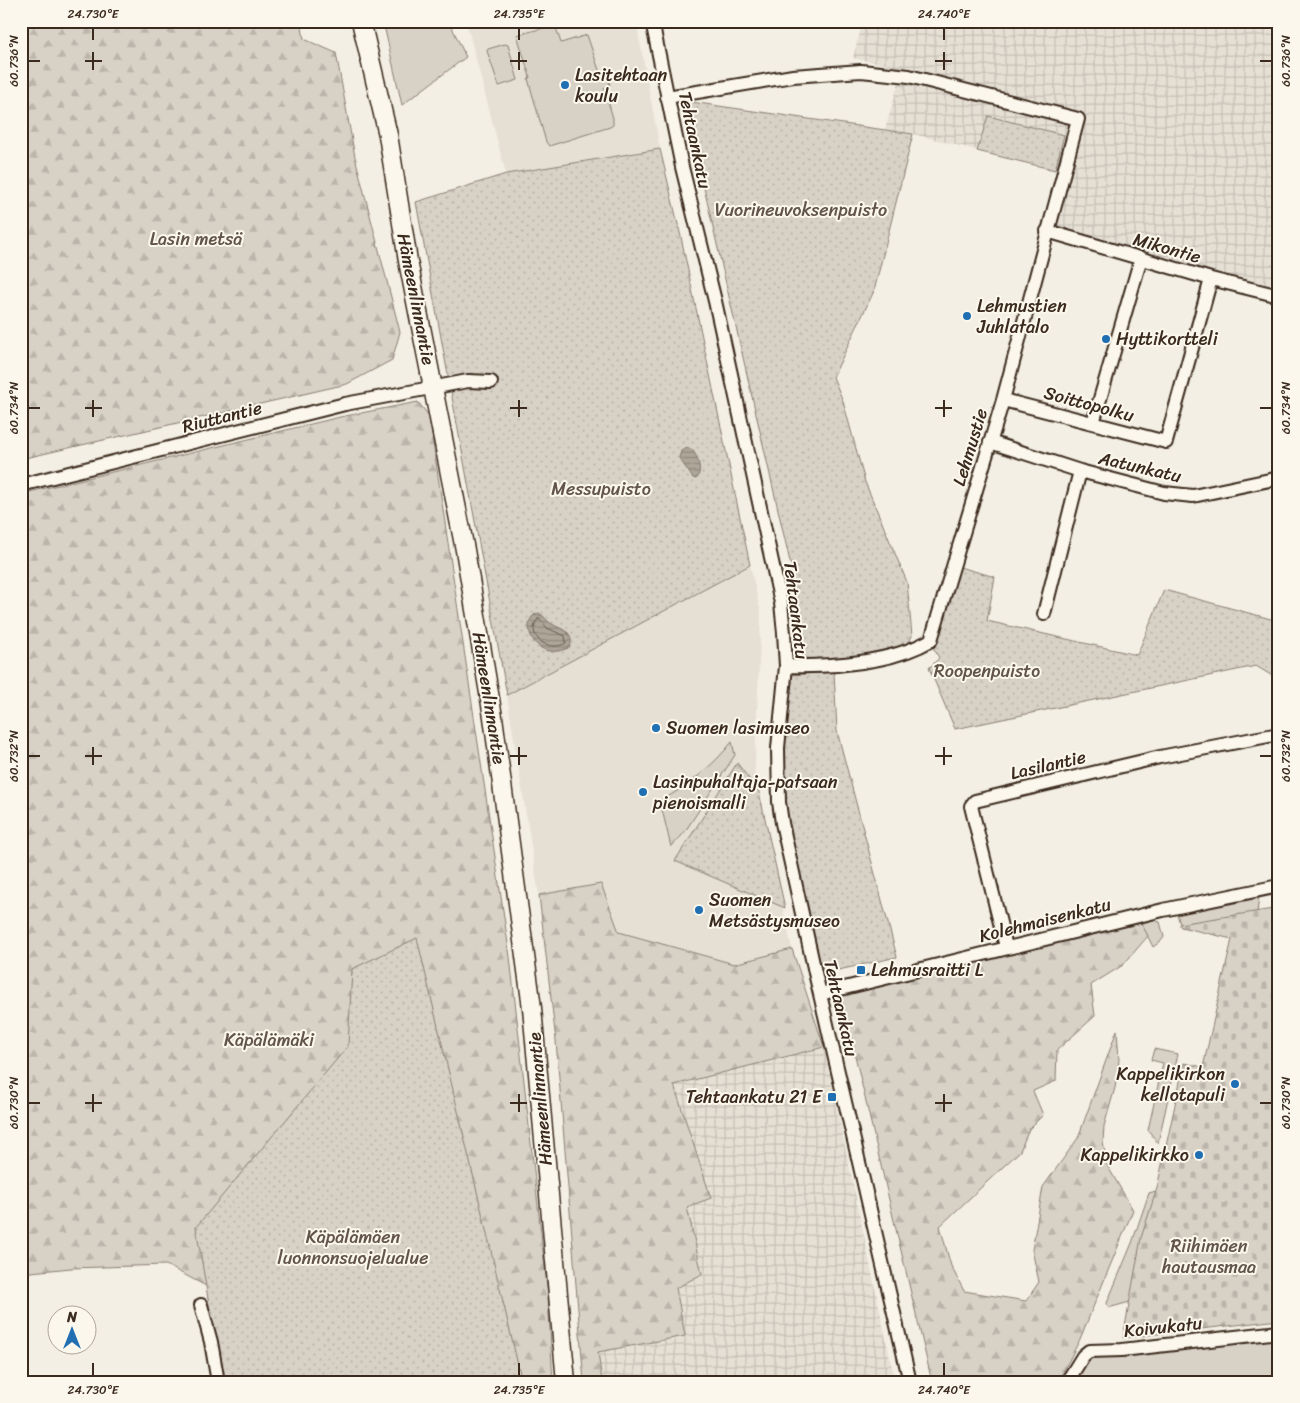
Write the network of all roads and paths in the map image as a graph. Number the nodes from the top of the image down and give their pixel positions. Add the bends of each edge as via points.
1 (361, 21) edge
2 (652, 21) edge
3 (667, 97) junction
4 (1047, 230) junction
5 (1141, 258) junction
6 (1211, 279) junction
7 (1279, 296) edge
8 (491, 382) dead end
9 (432, 388) junction
10 (1002, 400) junction
11 (1093, 423) junction
12 (990, 442) junction
13 (1080, 471) junction
14 (1279, 478) edge
15 (21, 485) edge
16 (1044, 614) dead end
17 (786, 666) junction
18 (1279, 734) edge
19 (1279, 886) edge
20 (1006, 947) junction
21 (820, 994) junction
22 (201, 1305) dead end
23 (1279, 1332) edge
24 (218, 1382) edge
25 (566, 1382) edge
26 (910, 1382) edge
27 (1066, 1382) edge

1 - 9 main road, Hämeenlinnantie via 388,135
2 - 3 street, Tehtaankatu
3 - 4 street, Lehmustie via 756,81 848,72 902,75 1078,119
3 - 17 street, Tehtaankatu via 781,604
4 - 5 street, Mikontie
4 - 10 street, Lehmustie
5 - 6 street, Mikontie
5 - 11 street
6 - 7 street, Mikontie
6 - 11 street, Soittopolku via 1166,442
8 - 9 street, Riuttantie via 468,381
9 - 15 street, Riuttantie via 346,404
9 - 25 main road, Hämeenlinnantie via 466,550 532,1008
10 - 11 street, Soittopolku
10 - 12 street, Lehmustie
12 - 13 street
12 - 17 street, Lehmustie via 931,640 916,648 871,659 821,666
13 - 14 street, Aatunkatu via 1164,493 1193,496
13 - 16 street, Aatunkatu
17 - 21 street, Tehtaankatu via 778,748 779,802
18 - 20 street, Lasilantie via 1160,757 975,801 971,806
19 - 20 street, Kolehmaisenkatu via 1173,907
20 - 21 street, Kolehmaisenkatu
21 - 26 street, Tehtaankatu
22 - 24 street
23 - 27 street, Koivukatu via 1089,1351

